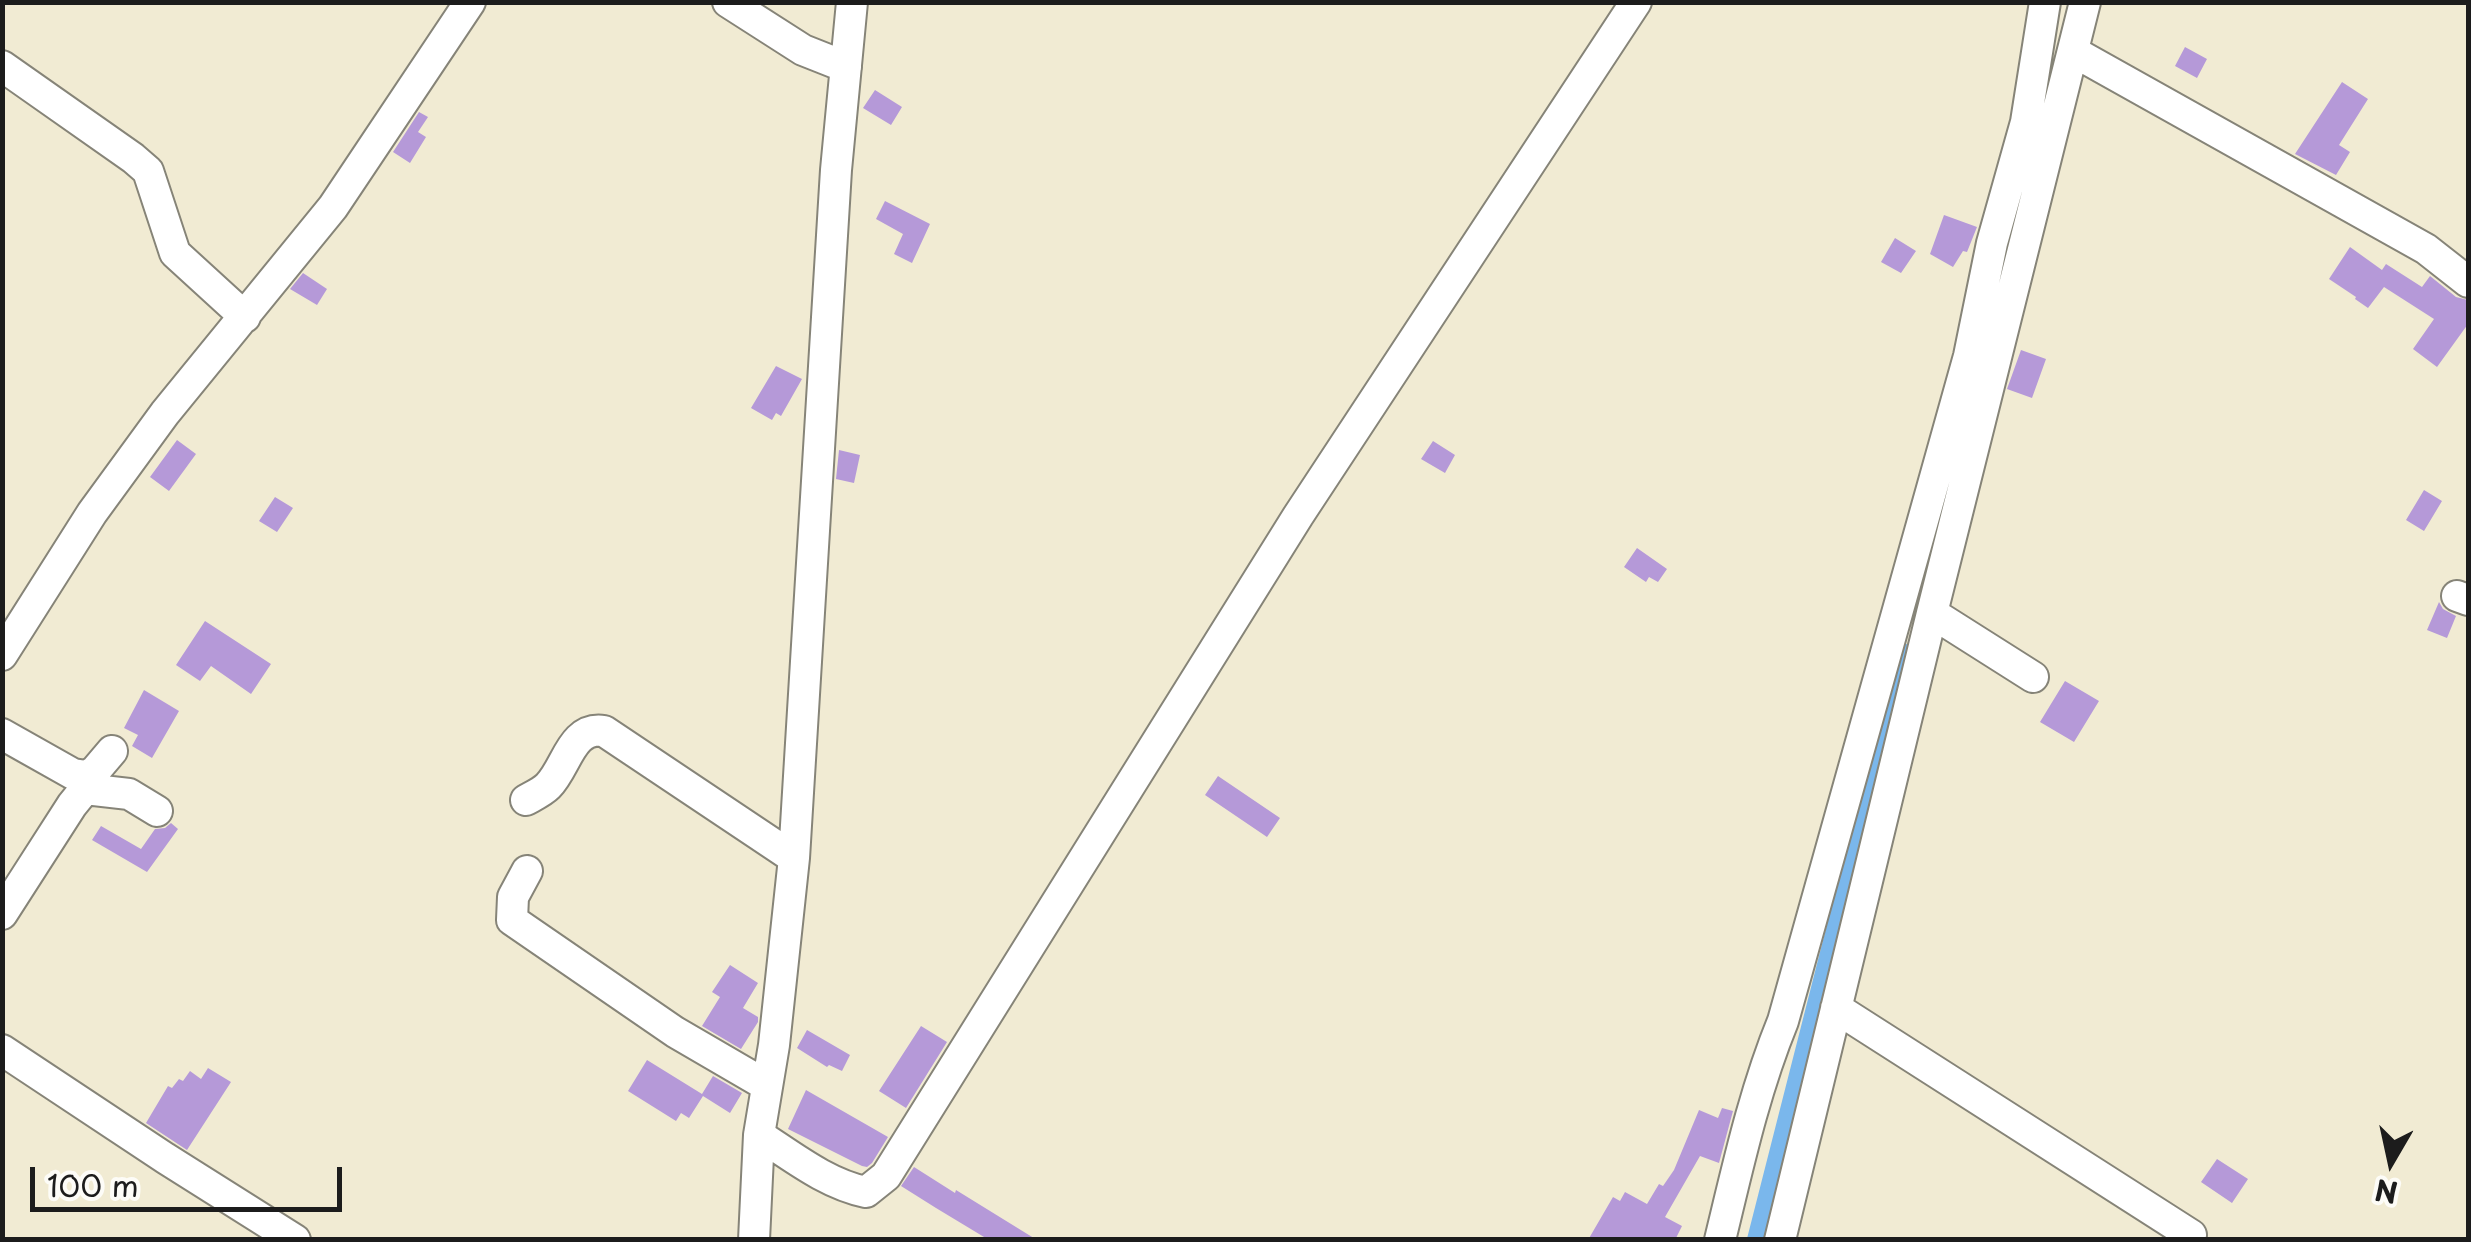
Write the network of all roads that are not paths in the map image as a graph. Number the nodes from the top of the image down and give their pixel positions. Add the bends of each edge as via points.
1 (470, 2) edge
2 (728, 2) edge
3 (852, 2) edge
4 (1636, 2) edge
5 (2046, 2) edge
6 (2086, 2) edge
7 (2074, 52) junction
8 (2, 66) edge
9 (846, 67) junction
10 (2468, 282) edge
11 (244, 317) junction
12 (1932, 613) junction
13 (2, 655) edge
14 (2033, 676) dead end
15 (2, 734) edge
16 (112, 751) dead end
17 (526, 800) dead end
18 (158, 811) dead end
19 (794, 858) junction
20 (527, 871) dead end
21 (2, 914) edge
22 (1836, 1008) junction
23 (2, 1050) edge
24 (766, 1085) junction
25 (760, 1136) junction
26 (2191, 1235) dead end
27 (295, 1240) edge
28 (754, 1240) edge
29 (1720, 1240) edge
30 (1780, 1240) edge

1 - 11 street via 332,207
2 - 9 street via 803,50
3 - 9 street
4 - 25 street via 1298,516 886,1176 866,1192 847,1188
5 - 29 street via 2026,122 1969,356
6 - 7 street
7 - 10 street via 2426,249
7 - 12 street
8 - 11 street via 148,171 175,253
9 - 19 street
11 - 13 street via 92,513
12 - 14 street
12 - 22 street
15 - 16 street via 73,774 96,771
17 - 19 street via 550,784 580,736 604,731
18 - 21 street via 129,794 86,790
19 - 24 street
20 - 24 street via 513,897 512,920 675,1032
22 - 26 street
22 - 30 street
23 - 27 street
24 - 25 street
25 - 28 street

